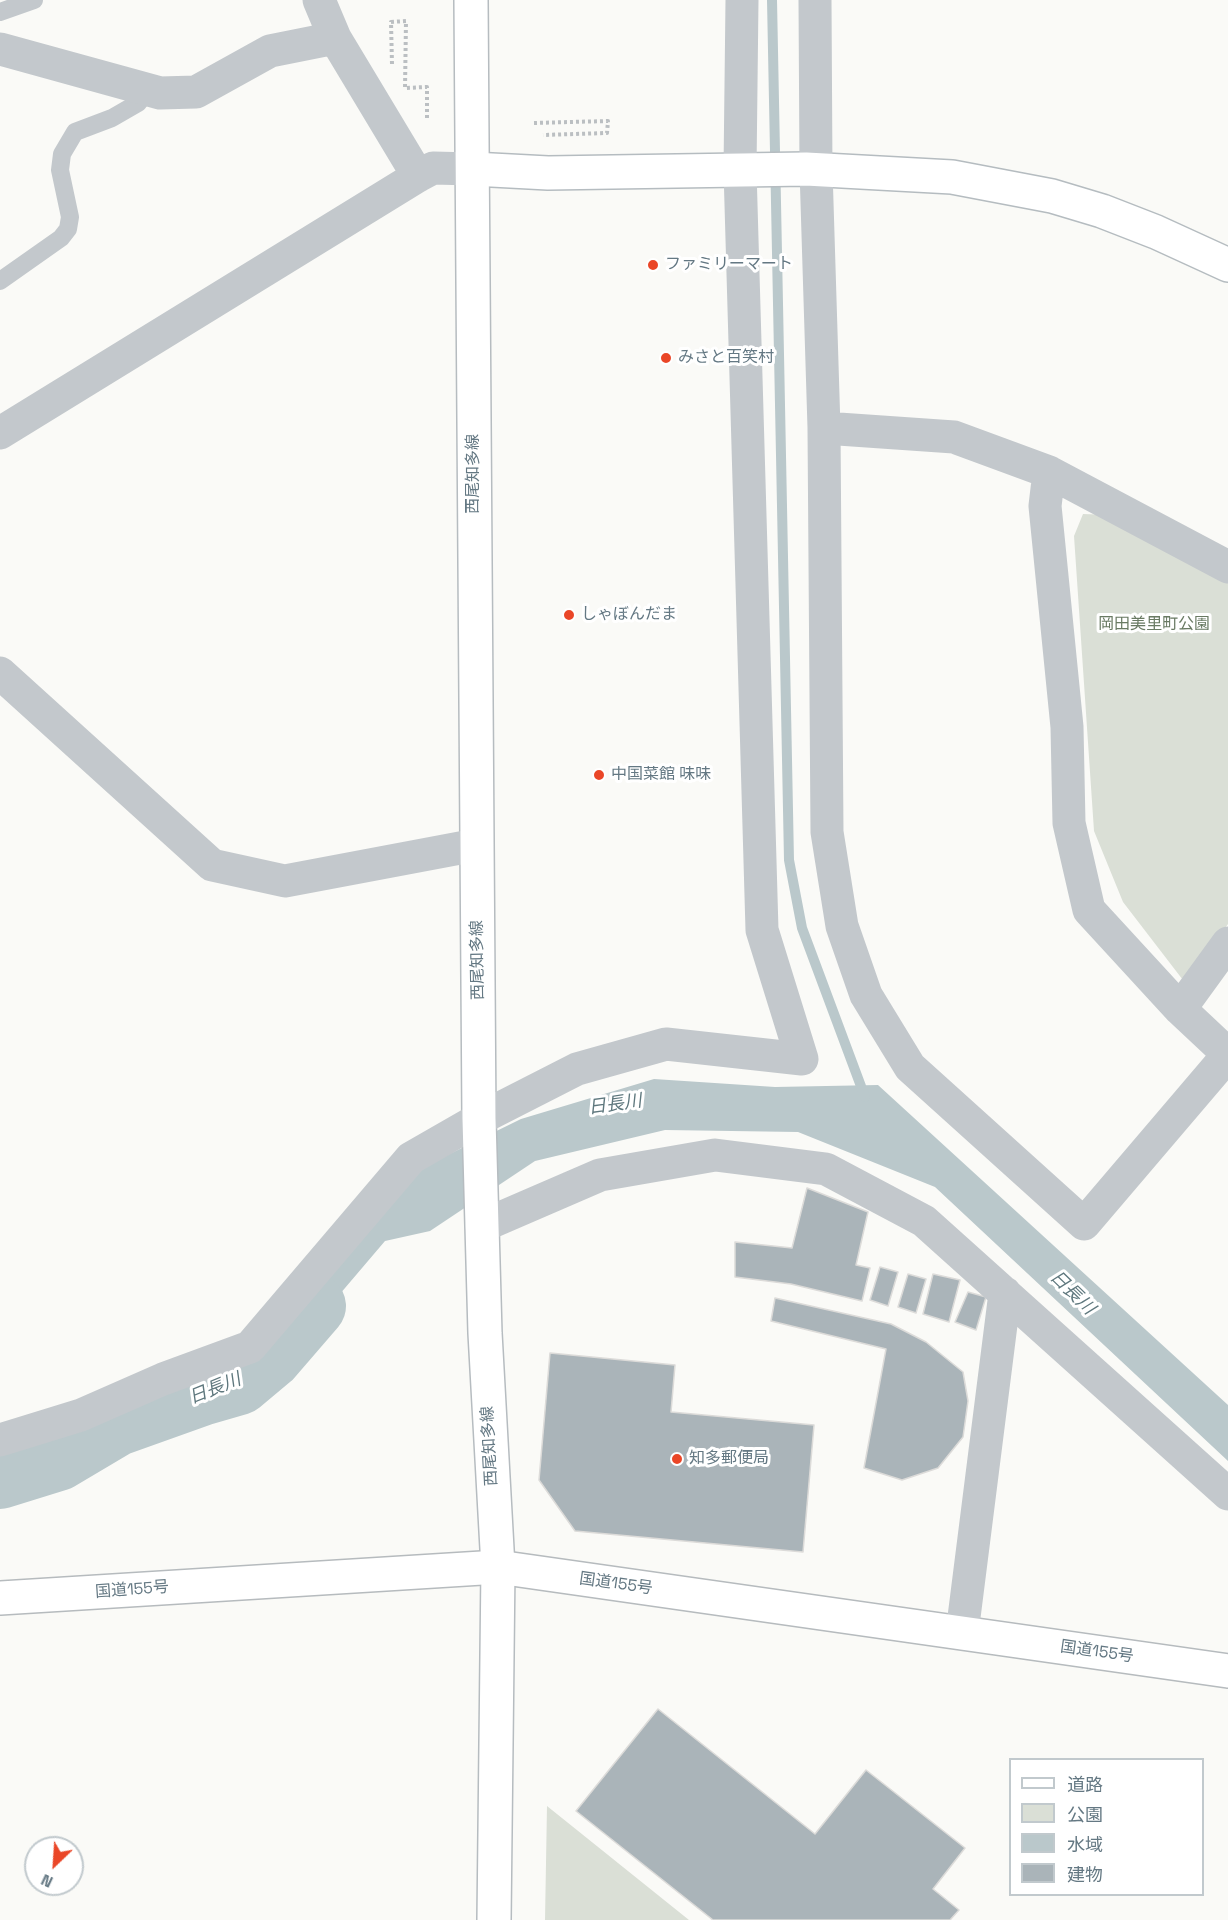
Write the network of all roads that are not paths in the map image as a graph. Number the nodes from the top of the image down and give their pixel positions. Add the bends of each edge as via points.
1 (34, 0) edge
2 (319, 0) edge
3 (471, 0) edge
4 (742, 0) edge
5 (815, 0) edge
6 (0, 12) edge
7 (335, 38) junction
8 (0, 49) edge
9 (154, 91) junction
10 (107, 132) dead end
11 (472, 169) junction
12 (811, 169) junction
13 (750, 170) junction
14 (418, 176) junction
15 (1228, 265) edge
16 (0, 281) edge
17 (824, 428) junction
18 (0, 433) edge
19 (1049, 472) junction
20 (1228, 567) edge
21 (0, 673) edge
22 (476, 845) junction
23 (1228, 943) edge
24 (1180, 1009) junction
25 (1228, 1055) edge
26 (479, 1120) junction
27 (482, 1225) junction
28 (1005, 1293) junction
29 (0, 1440) edge
30 (1228, 1494) edge
31 (498, 1567) junction
32 (0, 1598) edge
33 (962, 1633) junction
34 (1228, 1671) edge
35 (494, 1920) edge

1 - 6 lane
2 - 7 street
3 - 11 main road, 西尾知多線
4 - 13 street
5 - 12 street
7 - 9 street via 270,51 196,92
7 - 14 street
8 - 9 street
9 - 10 lane via 159,102
9 - 16 lane via 112,118 75,132 62,154 60,170 70,217 68,229
11 - 13 main road via 548,173
11 - 14 street via 434,168
11 - 22 main road, 西尾知多線
12 - 13 main road
12 - 15 main road via 952,177 1053,196 1156,232
12 - 17 street
13 - 26 street via 762,930 802,1059 666,1044 577,1069
14 - 18 street
17 - 19 street via 954,438
17 - 25 street via 827,832 842,926 866,995 910,1067 1084,1224
19 - 20 street
19 - 24 street via 1045,506 1066,727 1069,823 1089,910
21 - 22 street via 212,865 285,881
22 - 26 main road, 西尾知多線
23 - 24 street
24 - 25 street
26 - 27 main road, 西尾知多線
26 - 29 street via 411,1158 250,1347 81,1415
27 - 28 street via 600,1175 715,1155 826,1169 924,1221
27 - 31 main road, 西尾知多線
28 - 30 street
28 - 33 street
31 - 32 main road, 国道155号
31 - 33 main road, 国道155号
31 - 35 main road, 西尾知多線
33 - 34 main road, 国道155号

